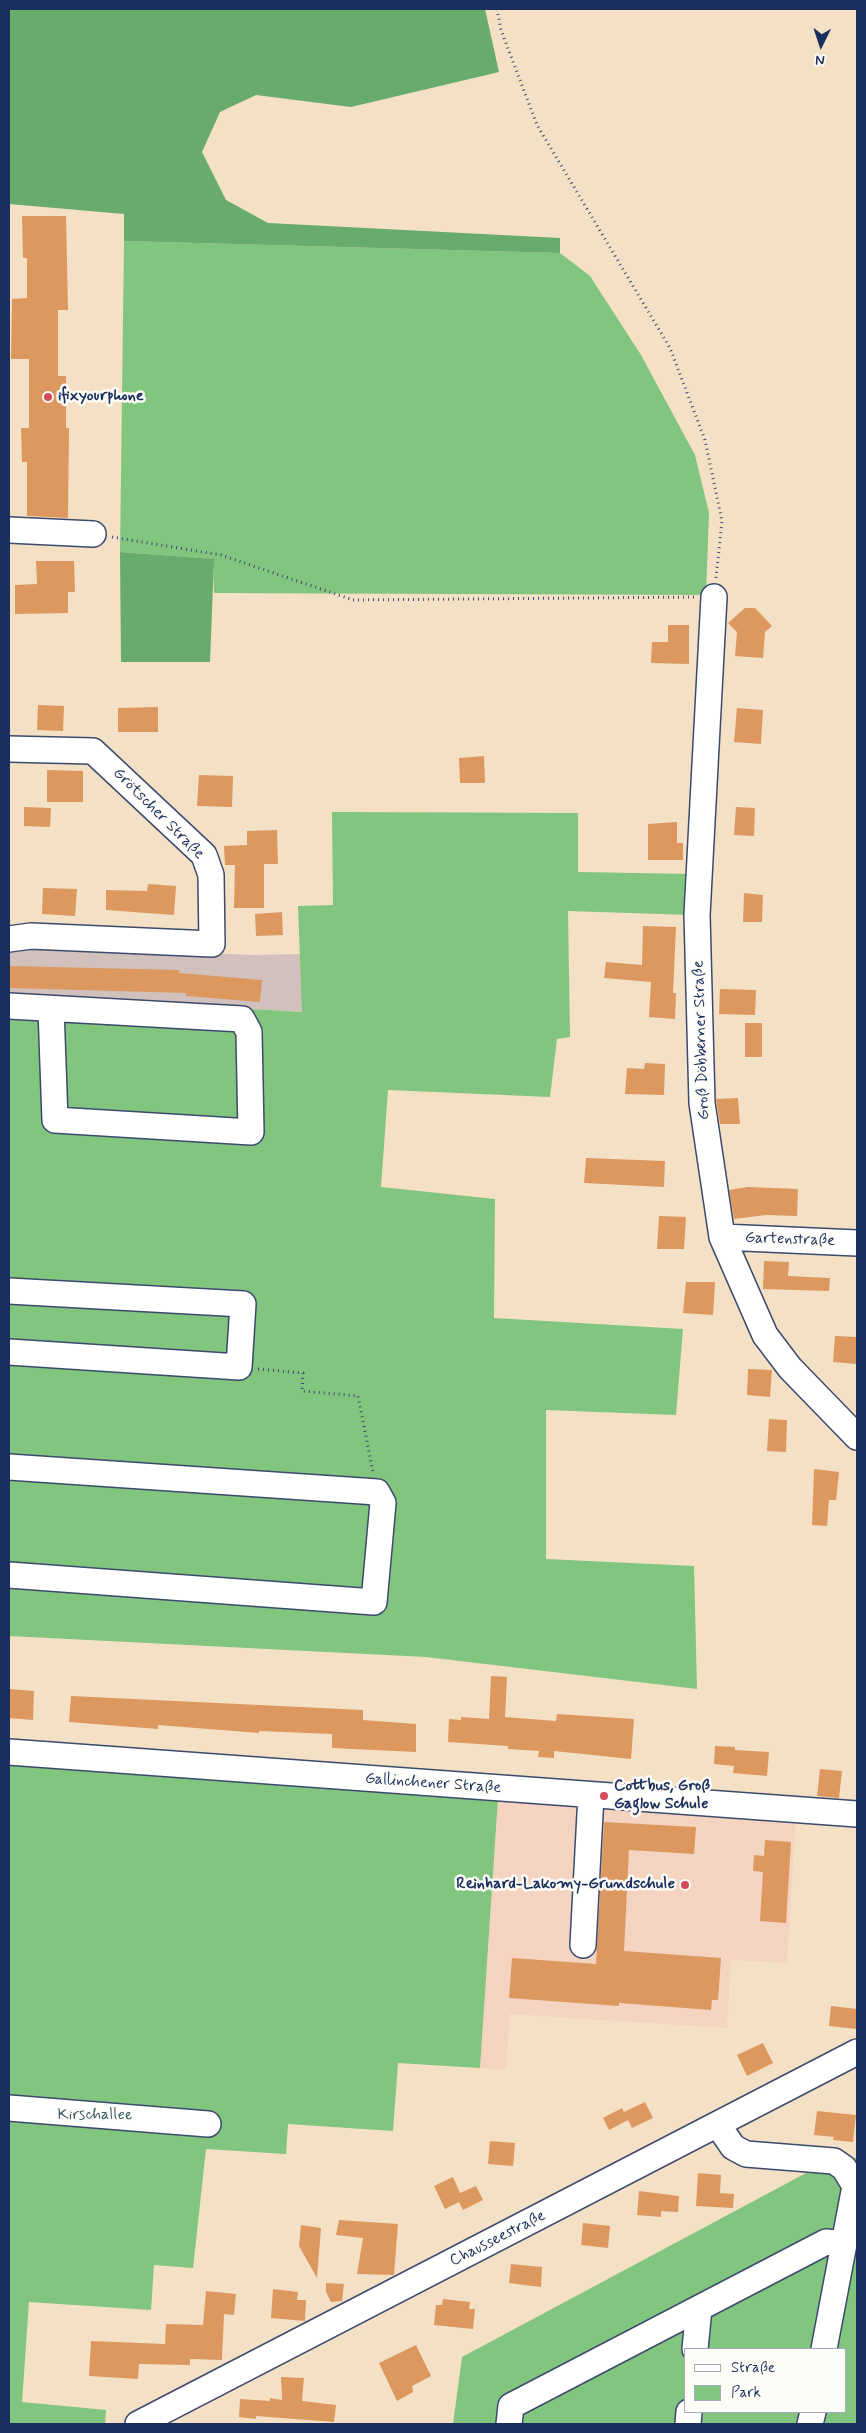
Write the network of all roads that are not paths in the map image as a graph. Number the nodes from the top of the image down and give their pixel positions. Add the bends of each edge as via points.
1 (9, 530) edge
2 (93, 534) road end
3 (714, 597) road end
4 (9, 749) edge
5 (9, 939) edge
6 (9, 1006) edge
7 (51, 1008) junction
8 (722, 1237) junction
9 (857, 1243) edge
10 (9, 1291) edge
11 (9, 1352) edge
12 (857, 1437) edge
13 (9, 1467) edge
14 (9, 1575) edge
15 (9, 1752) edge
16 (591, 1795) junction
17 (857, 1814) edge
18 (583, 1945) dead end
19 (857, 2052) edge
20 (9, 2108) edge
21 (208, 2124) dead end
22 (718, 2125) junction
23 (845, 2162) edge
24 (844, 2244) junction
25 (699, 2308) junction
26 (695, 2348) edge
27 (824, 2348) edge
28 (138, 2424) edge
29 (509, 2424) edge

1 - 2 street
3 - 8 street, Groß Döbberner Straße via 697,915 702,1102
4 - 5 street, Grötscher Straße via 93,751 204,855 211,875 212,944 31,936
6 - 7 street
7 - 7 street via 242,1019 249,1032 251,1132 55,1120
8 - 9 street, Gartenstraße
8 - 12 street, Groß Döbberner Straße via 765,1335 790,1368
10 - 11 street via 243,1304 239,1367
13 - 14 street via 377,1492 383,1503 374,1602
15 - 16 street, Gallinchener Straße
16 - 17 street, Gallinchener Straße
16 - 18 street
19 - 22 street, Chausseestraße
20 - 21 street
22 - 23 street via 733,2147 746,2154
22 - 28 street, Chausseestraße
23 - 24 street via 844,2168 855,2186
24 - 25 street via 826,2242
24 - 27 street
25 - 26 street
25 - 29 street via 511,2406

